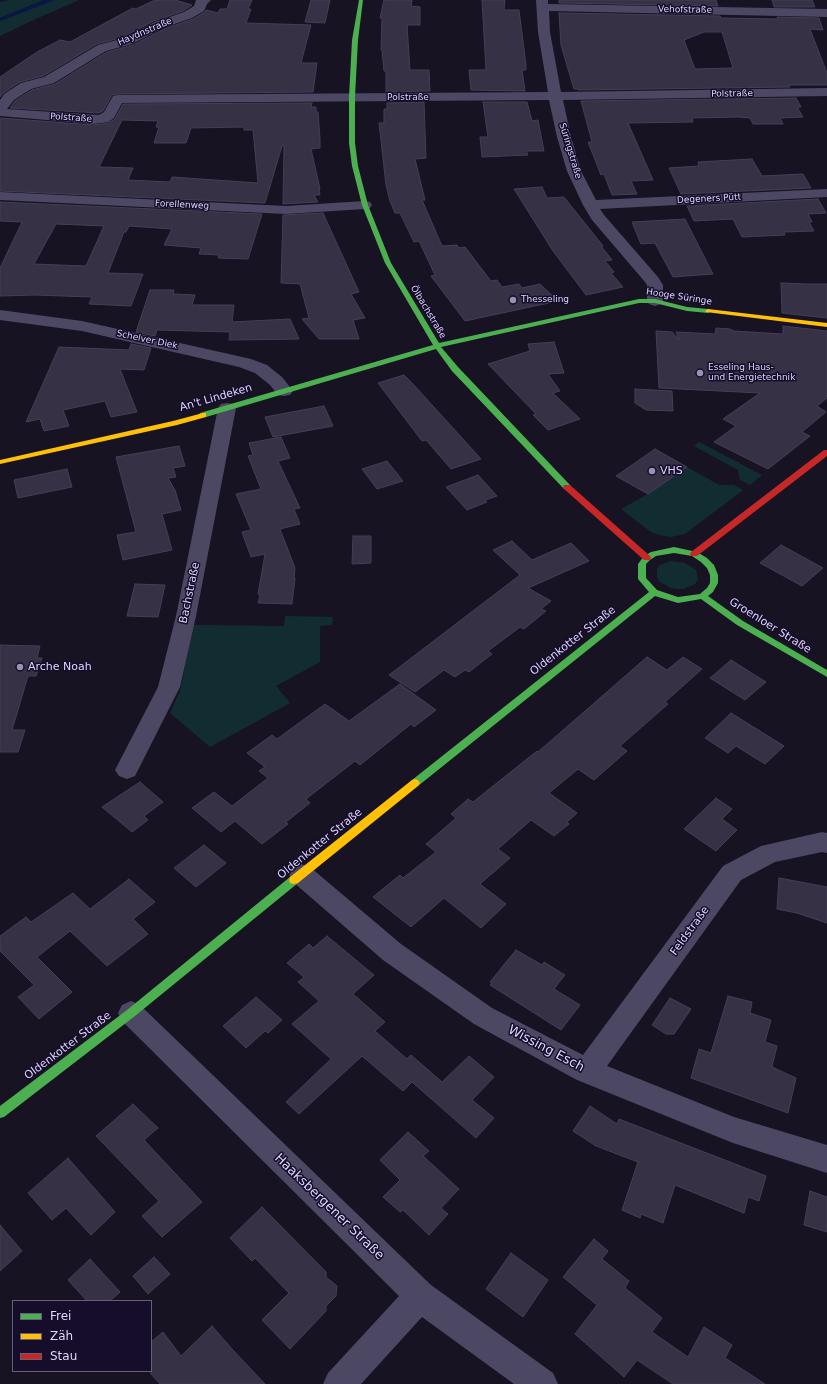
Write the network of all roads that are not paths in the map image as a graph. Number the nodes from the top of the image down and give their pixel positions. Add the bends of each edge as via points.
1 (205, 0) edge
2 (361, 0) edge
3 (542, 4) edge
4 (827, 13) edge
5 (827, 92) edge
6 (555, 96) junction
7 (352, 97) junction
8 (0, 109) edge
9 (0, 112) edge
10 (827, 193) edge
11 (0, 196) edge
12 (365, 205) junction
13 (590, 205) junction
14 (655, 301) junction
15 (0, 315) edge
16 (827, 325) edge
17 (437, 346) junction
18 (284, 391) junction
19 (227, 408) junction
20 (827, 452) edge
21 (0, 462) edge
22 (694, 554) junction
23 (647, 558) junction
24 (654, 592) junction
25 (702, 596) junction
26 (827, 674) edge
27 (127, 770) dead end
28 (827, 843) edge
29 (301, 874) junction
30 (131, 1013) junction
31 (588, 1071) junction
32 (0, 1113) edge
33 (827, 1159) edge
34 (420, 1296) junction
35 (339, 1384) edge
36 (542, 1384) edge

1 - 8 street, Haydnstraße via 200,8 188,15 159,25 128,42 102,48 49,80 26,86 9,96
2 - 7 street, Ölbachstraße via 355,40
3 - 4 street, Vehofstraße
3 - 6 street, Süringstraße
5 - 6 street, Polstraße
6 - 7 street, Polstraße
6 - 13 street, Süringstraße via 574,170
7 - 9 street, Polstraße via 118,99 109,115 99,120
7 - 12 street, Ölbachstraße via 355,166
10 - 13 street, Degeners Pütt
11 - 12 street, Forellenweg via 286,210
12 - 17 street, Ölbachstraße via 388,263
13 - 14 street, Süringstraße via 597,217 652,280 655,285
14 - 16 street, Hooge Süringe via 687,309
14 - 17 street, Hooge Süringe via 639,301
15 - 18 street, Schelver Diek via 82,326 245,363 261,369
17 - 18 street, An't Lindeken
17 - 23 street, Ölbachstraße via 475,392 544,464
18 - 19 street, An't Lindeken
19 - 21 street, An't Lindeken via 119,436
19 - 27 street, Bachstraße via 186,616 169,687
20 - 22 street
22 - 23 street via 674,550 659,552
22 - 25 street via 711,567 714,575 714,583 710,590
23 - 24 street via 642,564 642,579
24 - 25 street via 678,600
24 - 29 street, Oldenkotter Straße
25 - 26 street, Groenloer Straße via 740,623
28 - 31 street, Feldstraße via 770,853 732,873
29 - 30 street, Oldenkotter Straße
29 - 31 street, Wissing Esch via 392,952 483,1016
30 - 32 street, Oldenkotter Straße
30 - 34 street, Haaksbergener Straße
31 - 33 street, Wissing Esch via 733,1130
34 - 35 street
34 - 36 street, Haaksbergener Straße

